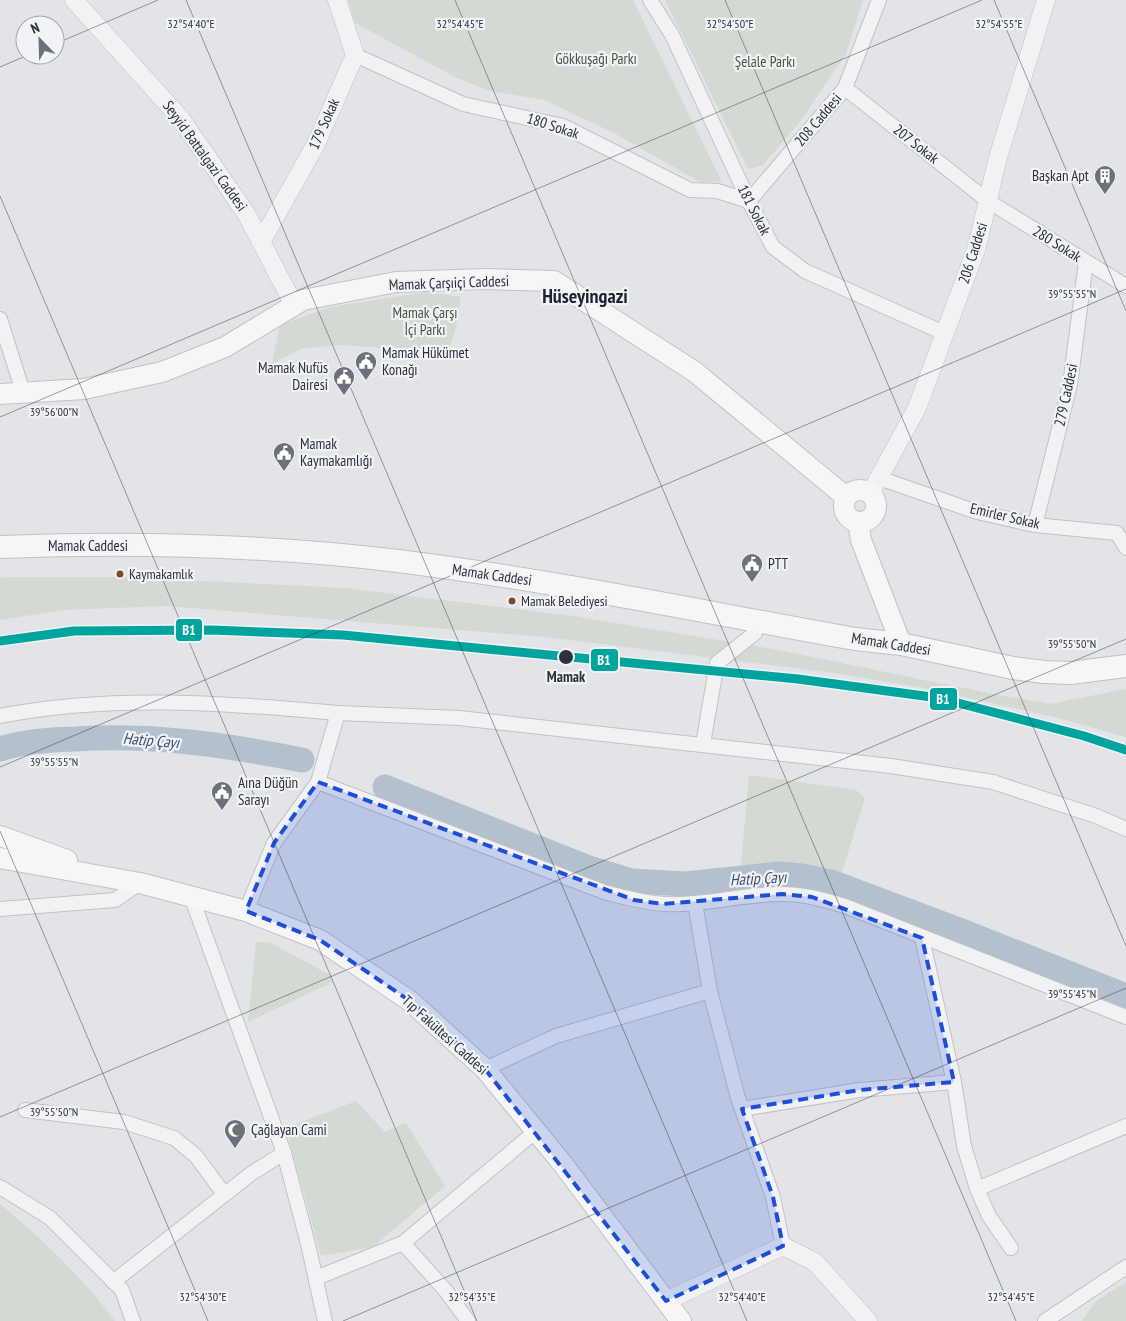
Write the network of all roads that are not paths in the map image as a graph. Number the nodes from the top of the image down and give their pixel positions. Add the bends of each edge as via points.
1 (74, 0) edge
2 (337, 0) edge
3 (650, 0) edge
4 (879, 0) edge
5 (1046, 0) edge
6 (355, 55) junction
7 (845, 88) junction
8 (749, 201) junction
9 (988, 201) junction
10 (261, 242) junction
11 (1086, 262) junction
12 (1126, 286) edge
13 (294, 305) junction
14 (0, 319) edge
15 (944, 334) junction
16 (23, 392) junction
17 (0, 394) edge
18 (875, 486) junction
19 (846, 497) junction
20 (858, 522) junction
21 (1036, 525) junction
22 (0, 546) edge
23 (1126, 548) edge
24 (0, 559) edge
25 (756, 628) junction
26 (901, 644) junction
27 (1126, 666) edge
28 (1126, 679) edge
29 (338, 714) junction
30 (0, 716) edge
31 (703, 744) junction
32 (318, 782) junction
33 (1126, 829) edge
34 (0, 836) edge
35 (0, 858) edge
36 (116, 877) junction
37 (140, 883) junction
38 (190, 896) junction
39 (695, 903) junction
40 (0, 909) edge
41 (246, 911) junction
42 (922, 938) junction
43 (710, 991) junction
44 (1126, 1017) edge
45 (486, 1069) junction
46 (954, 1082) junction
47 (742, 1109) junction
48 (25, 1110) dead end
49 (1126, 1126) edge
50 (536, 1132) junction
51 (284, 1152) junction
52 (0, 1187) edge
53 (976, 1189) junction
54 (224, 1194) junction
55 (403, 1243) junction
56 (783, 1246) junction
57 (1010, 1248) dead end
58 (1126, 1267) edge
59 (316, 1278) junction
60 (113, 1282) junction
61 (666, 1301) junction
62 (133, 1321) edge
63 (325, 1321) edge
64 (468, 1321) edge
65 (681, 1321) edge
66 (868, 1321) edge
67 (1045, 1321) edge

1 - 10 street, Seyyid Battalgazi Caddesi via 182,119 248,215
2 - 6 street
3 - 8 street, 181 Sokak via 672,35
4 - 7 street, 208 Caddesi
5 - 9 street, 206 Caddesi
6 - 8 street, 180 Sokak via 463,104 563,126 690,190 717,191
6 - 10 street, 179 Sokak via 316,144
7 - 8 street, 208 Caddesi
7 - 9 street, 207 Sokak
8 - 15 street, 181 Sokak via 773,247 805,271
9 - 11 street, 280 Sokak
9 - 15 street, 206 Caddesi via 977,248
10 - 13 street, Seyyid Battalgazi Caddesi
11 - 12 street, 280 Sokak
11 - 21 street, 279 Caddesi via 1070,385
13 - 16 main road, Mamak Çarşıiçi Caddesi via 225,347 162,372 84,388
13 - 19 main road, Mamak Çarşıiçi Caddesi via 303,300 396,282 554,281 695,372
14 - 16 street
15 - 18 street, 206 Caddesi via 916,408
16 - 17 main road, Mamak Çarşıiçi Caddesi
18 - 19 main road
18 - 20 main road via 875,512 868,520
18 - 21 street, Emirler Sokak
19 - 20 main road via 845,513
20 - 26 main road via 861,540
21 - 23 street, Emirler Sokak via 1117,533
22 - 25 main road, Mamak Caddesi via 219,547 398,561 555,584
24 - 25 main road, Mamak Caddesi via 294,564 396,575
25 - 26 main road, Mamak Caddesi
25 - 28 main road, Mamak Caddesi via 1045,685
25 - 31 street via 717,663
26 - 27 main road, Mamak Caddesi via 1044,672 1071,673
29 - 30 street via 153,702 34,710
29 - 31 street via 458,718
29 - 32 street
31 - 33 street via 891,766 993,782
32 - 39 street via 604,892 663,904
32 - 41 street via 274,843
34 - 36 main road, Tıp Fakültesi Caddesi
35 - 36 main road, Tıp Fakültesi Caddesi
36 - 37 main road, Tıp Fakültesi Caddesi
37 - 38 main road, Tıp Fakültesi Caddesi
37 - 40 street via 114,900
38 - 41 main road, Tıp Fakültesi Caddesi
38 - 51 street
39 - 42 street via 782,894 812,897 845,906
39 - 43 street
41 - 45 main road, Tıp Fakültesi Caddesi via 320,940 410,1001
42 - 44 street
42 - 46 street
43 - 45 street via 556,1036
43 - 47 street
45 - 50 main road, Tıp Fakültesi Caddesi
46 - 47 street via 860,1090
46 - 53 street via 964,1146
47 - 56 street via 773,1198
48 - 54 street via 124,1122 174,1138 196,1156
49 - 53 street
50 - 55 street
50 - 61 main road, Tıp Fakültesi Caddesi
51 - 54 street
51 - 59 street
52 - 60 street via 50,1218
53 - 57 street
54 - 60 street
55 - 59 street
55 - 64 street
56 - 61 street
56 - 66 street via 815,1262
58 - 67 street
59 - 63 street
60 - 62 street via 122,1290
61 - 65 main road, Tıp Fakültesi Caddesi

